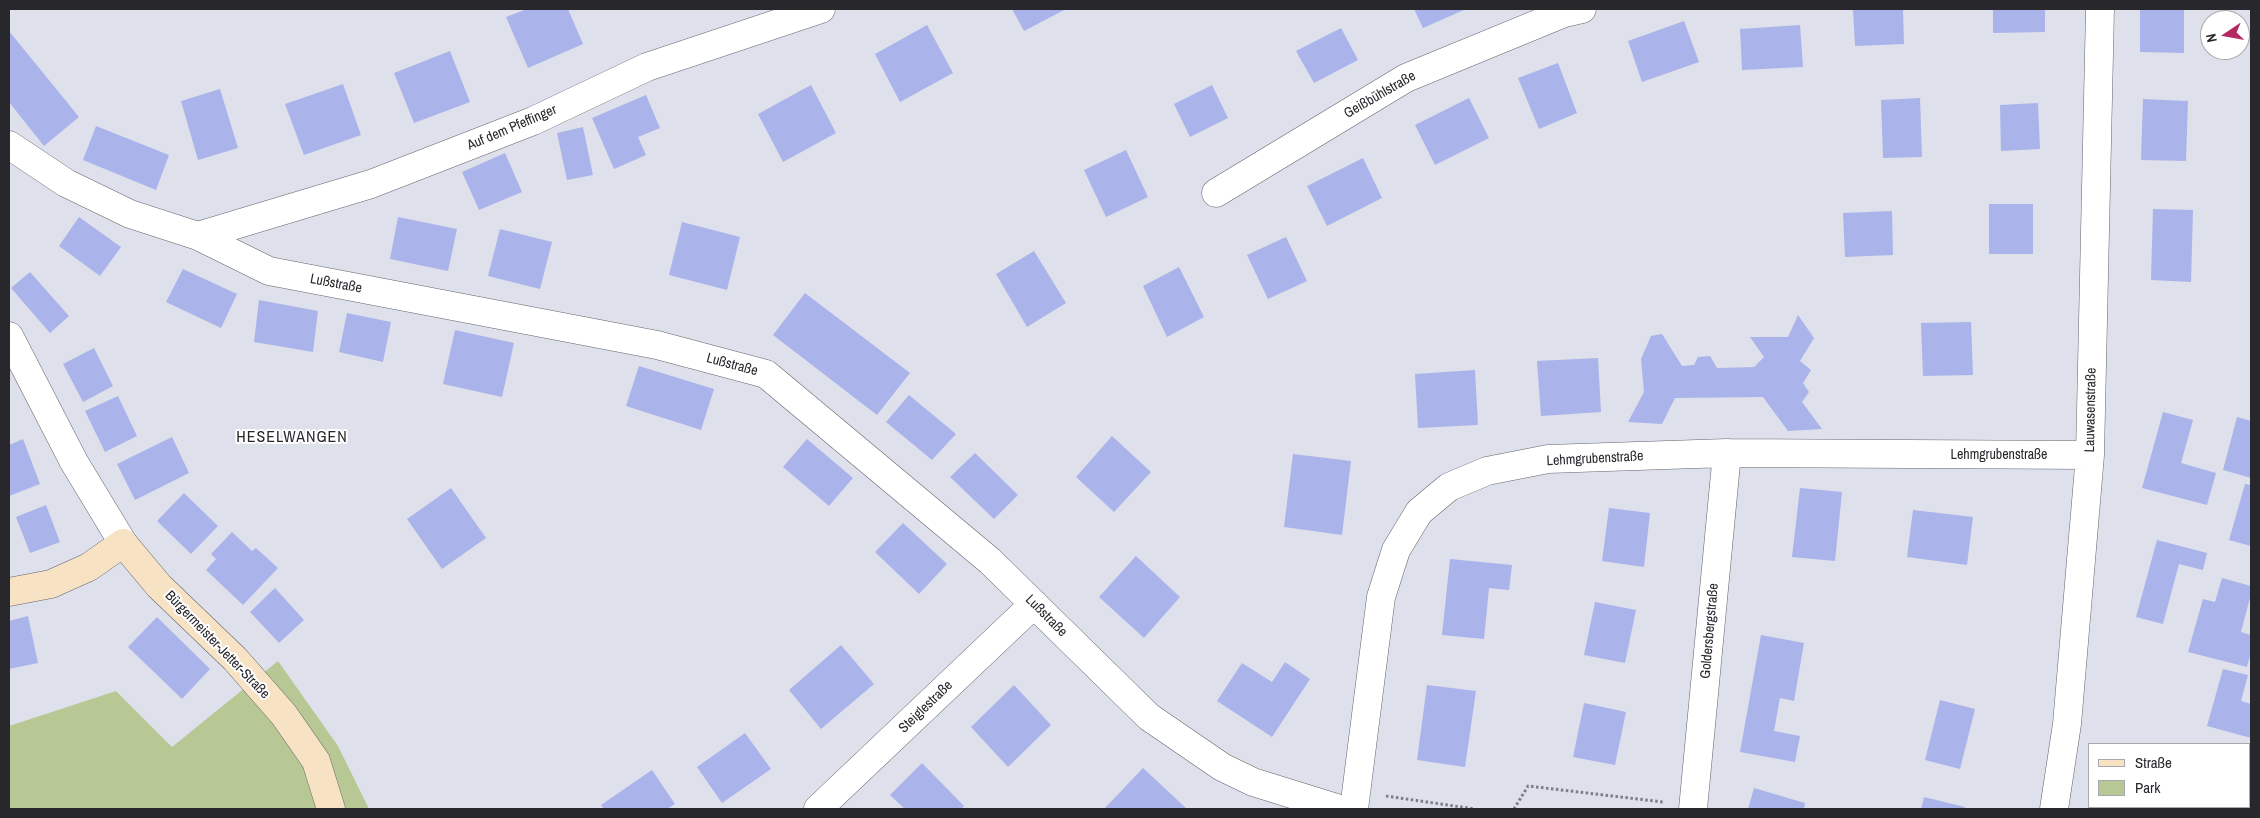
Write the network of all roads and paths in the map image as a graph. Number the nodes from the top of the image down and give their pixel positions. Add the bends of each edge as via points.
1 (822, 9) edge
2 (1582, 9) edge
3 (2100, 9) edge
4 (9, 145) edge
5 (1216, 194) dead end
6 (198, 236) junction
7 (9, 336) edge
8 (1727, 453) junction
9 (2090, 455) junction
10 (123, 543) junction
11 (9, 592) edge
12 (1034, 604) junction
13 (1350, 804) edge
14 (1693, 807) edge
15 (331, 809) edge
16 (818, 809) edge
17 (1474, 809) edge
18 (1514, 809) edge
19 (2054, 809) edge

1 - 6 street, Auf dem Pfeffinger via 647,67 533,121 371,184
2 - 5 street, Geißbühlstraße via 1406,78
3 - 9 street, Lauwasenstraße
4 - 6 street, Lußstraße via 66,183 130,214
6 - 12 street, Lußstraße via 269,271 657,345 766,374 990,561
7 - 10 street via 74,462
8 - 9 street, Lehmgrubenstraße
8 - 13 street, Lehmgrubenstraße via 1548,459 1487,471 1449,488 1419,512 1396,550 1381,597
8 - 14 street, Goldersbergstraße
9 - 19 street, Lauwasenstraße via 2067,724
10 - 11 street via 90,567 51,584
10 - 15 street, Bürgermeister-Jetter-Straße via 159,586 235,659 284,715 316,762
12 - 13 street, Lußstraße via 1149,717 1222,767 1253,782
12 - 16 street, Steiglestraße
13 - 17 path
14 - 18 path via 1528,786

